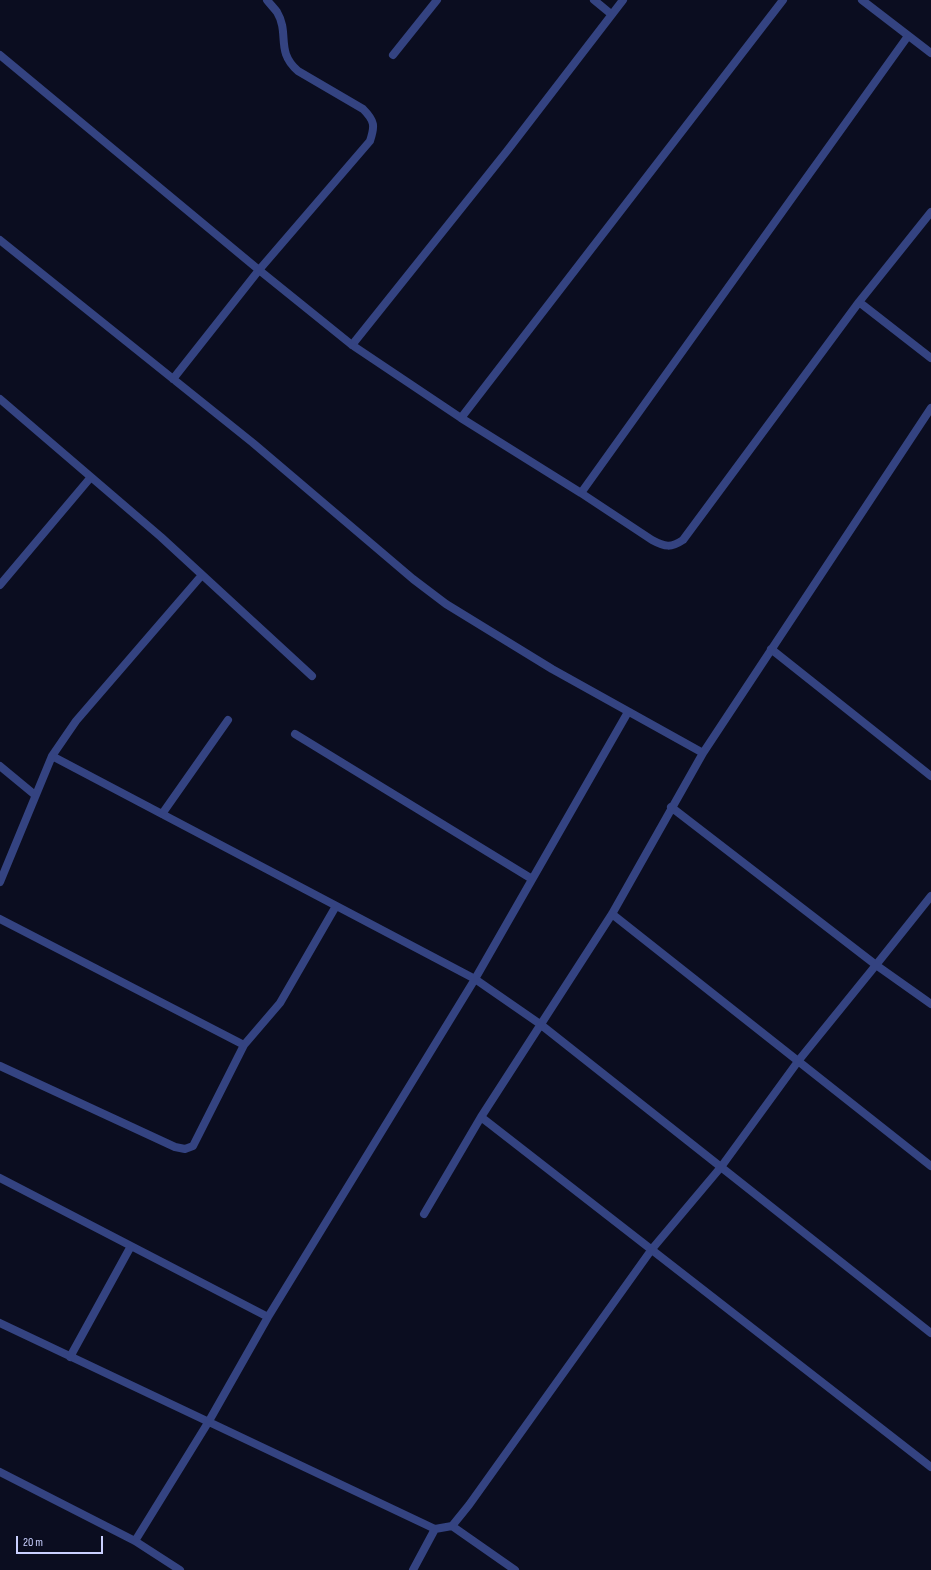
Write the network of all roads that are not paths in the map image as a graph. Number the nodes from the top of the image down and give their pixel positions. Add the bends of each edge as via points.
1 (267, 0) edge
2 (437, 0) edge
3 (594, 0) edge
4 (623, 0) edge
5 (783, 0) edge
6 (862, 0) edge
7 (611, 14) junction
8 (908, 36) junction
9 (931, 53) edge
10 (0, 55) edge
11 (393, 55) dead end
12 (931, 212) edge
13 (0, 240) edge
14 (259, 270) junction
15 (859, 302) junction
16 (352, 345) junction
17 (931, 358) edge
18 (173, 379) junction
19 (0, 399) edge
20 (931, 408) edge
21 (461, 418) junction
22 (91, 477) junction
23 (581, 493) junction
24 (202, 575) junction
25 (0, 586) edge
26 (771, 649) junction
27 (312, 676) dead end
28 (628, 712) junction
29 (228, 720) dead end
30 (295, 734) dead end
31 (703, 753) junction
32 (52, 756) junction
33 (0, 766) edge
34 (931, 776) edge
35 (35, 796) junction
36 (671, 807) junction
37 (162, 814) junction
38 (532, 879) junction
39 (0, 882) edge
40 (931, 896) edge
41 (336, 906) junction
42 (612, 914) junction
43 (0, 919) edge
44 (876, 964) junction
45 (475, 979) junction
46 (931, 1004) edge
47 (540, 1024) junction
48 (244, 1045) junction
49 (799, 1060) junction
50 (0, 1066) edge
51 (482, 1117) junction
52 (931, 1166) edge
53 (721, 1167) junction
54 (0, 1178) edge
55 (424, 1214) dead end
56 (131, 1246) junction
57 (652, 1249) junction
58 (268, 1317) junction
59 (0, 1322) edge
60 (931, 1333) edge
61 (70, 1356) junction
62 (209, 1421) junction
63 (931, 1467) edge
64 (0, 1472) edge
65 (452, 1526) junction
66 (435, 1529) junction
67 (135, 1542) junction
68 (180, 1570) edge
69 (413, 1570) edge
70 (515, 1570) edge

1 - 14 street via 277,12 282,25 286,58 298,71 363,109 372,117 374,129 370,141
2 - 11 street
3 - 7 street
4 - 7 street
5 - 21 street
6 - 8 street
7 - 16 street via 502,157
8 - 9 street
8 - 23 street
10 - 14 street
12 - 15 street
13 - 18 street
14 - 16 street
14 - 18 street
15 - 17 street
15 - 23 street via 683,540 673,546 664,546
16 - 21 street
18 - 28 street via 446,604
19 - 22 street
20 - 26 street
21 - 23 street
22 - 24 street
22 - 25 street
24 - 27 street
24 - 32 street via 76,721
26 - 31 street
26 - 34 street
28 - 31 street
28 - 38 street
29 - 37 street
30 - 38 street
31 - 36 street
32 - 35 street
32 - 37 street
33 - 35 street
35 - 39 street
36 - 42 street
36 - 44 street
37 - 41 street
38 - 45 street
40 - 44 street
41 - 45 street
41 - 48 street via 280,1003
42 - 47 street
42 - 49 street
43 - 48 street
44 - 46 street
44 - 49 street
45 - 47 street
45 - 58 street
47 - 51 street
47 - 53 street
48 - 50 street via 193,1146 185,1149 175,1147
49 - 52 street
49 - 53 street
51 - 55 street
51 - 57 street
53 - 57 street
53 - 60 street
54 - 56 street
56 - 58 street
56 - 61 street
57 - 63 street
57 - 65 street
58 - 62 street
59 - 61 street
61 - 62 street
62 - 66 street
62 - 67 street
64 - 67 street
65 - 66 street
65 - 70 street
66 - 69 street
67 - 68 street

